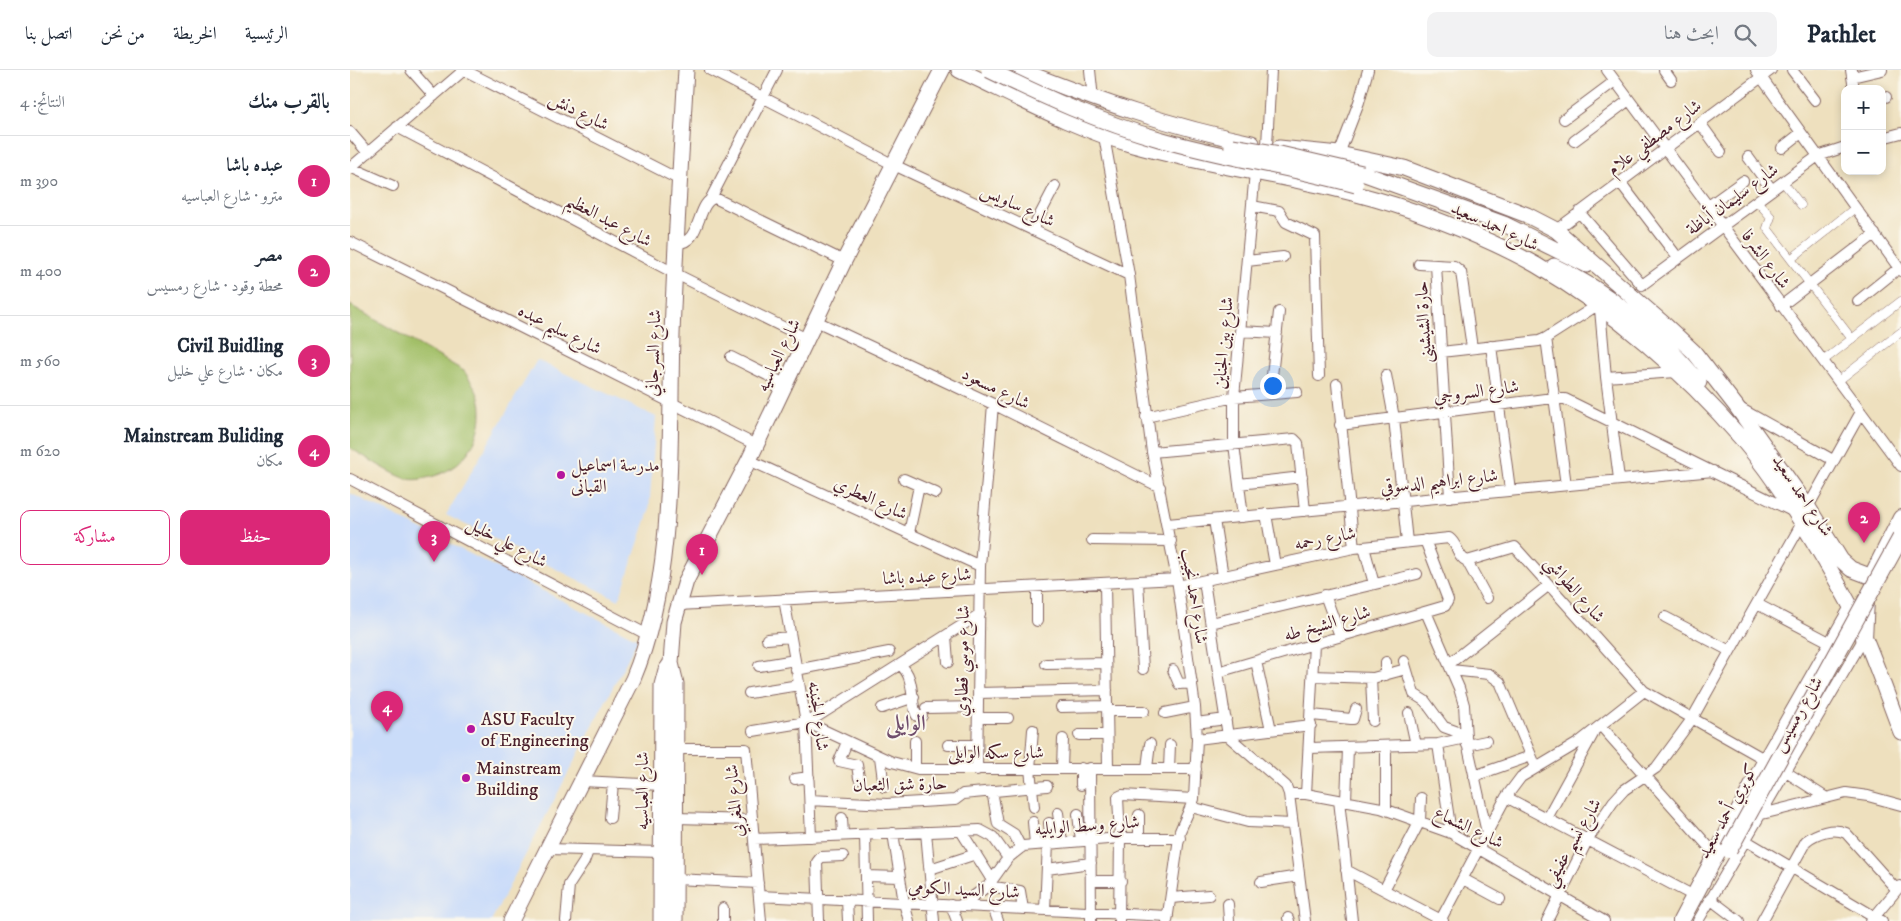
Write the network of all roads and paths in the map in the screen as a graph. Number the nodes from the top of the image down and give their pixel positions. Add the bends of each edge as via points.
1 (411, 70) edge
2 (464, 70) edge
3 (686, 70) edge
4 (710, 70) edge
5 (777, 70) edge
6 (942, 70) edge
7 (959, 70) edge
8 (989, 70) edge
9 (1002, 70) edge
10 (1020, 70) edge
11 (1090, 70) edge
12 (1271, 70) edge
13 (1368, 70) edge
14 (1607, 70) edge
15 (1664, 70) edge
16 (1771, 70) edge
17 (1792, 70) edge
18 (1882, 70) edge
19 (726, 73) edge
20 (1758, 74) edge
21 (1852, 74) edge
22 (1671, 80) dead end
23 (1615, 81) junction
24 (1005, 91) junction
25 (434, 96) junction
26 (764, 97) junction
27 (1093, 99) junction
28 (1629, 100) junction
29 (1815, 100) dead end
30 (1564, 119) dead end
31 (1700, 123) junction
32 (397, 127) junction
33 (350, 132) edge
34 (1801, 133) junction
35 (1901, 133) edge
36 (1104, 136) junction
37 (1886, 137) edge
38 (1574, 141) dead end
39 (1270, 146) junction
40 (1782, 148) dead end
41 (1841, 148) edge
42 (1664, 149) junction
43 (1721, 152) dead end
44 (368, 153) junction
45 (1339, 154) junction
46 (1818, 156) junction
47 (1748, 157) dead end
48 (894, 165) junction
49 (350, 168) edge
50 (1257, 173) junction
51 (1283, 178) junction
52 (1359, 179) junction
53 (680, 180) junction
54 (1743, 181) dead end
55 (1620, 182) junction
56 (1783, 182) junction
57 (392, 186) dead end
58 (1055, 186) dead end
59 (1772, 190) junction
60 (711, 198) junction
61 (1757, 201) junction
62 (1801, 205) dead end
63 (1252, 206) junction
64 (1707, 208) junction
65 (1855, 208) junction
66 (1579, 212) junction
67 (1721, 226) junction
68 (1032, 230) junction
69 (1556, 230) junction
70 (1874, 234) junction
71 (350, 242) edge
72 (676, 244) junction
73 (1282, 257) dead end
74 (1678, 258) junction
75 (1247, 260) junction
76 (1791, 260) junction
77 (844, 261) junction
78 (1420, 264) dead end
79 (1436, 265) junction
80 (1900, 269) edge
81 (674, 273) junction
82 (1129, 275) junction
83 (1610, 277) junction
84 (1810, 284) junction
85 (1858, 301) dead end
86 (1901, 301) edge
87 (1781, 306) junction
88 (1598, 307) junction
89 (1279, 312) dead end
90 (816, 321) junction
91 (1240, 330) junction
92 (1901, 332) edge
93 (1277, 333) junction
94 (1546, 338) junction
95 (807, 339) junction
96 (1852, 339) junction
97 (1491, 346) junction
98 (1472, 348) junction
99 (1441, 352) junction
100 (731, 357) dead end
101 (1823, 361) junction
102 (1676, 372) junction
103 (1386, 375) dead end
104 (1319, 376) dead end
105 (1606, 377) junction
106 (1838, 381) junction
107 (785, 384) junction
108 (1337, 384) dead end
109 (1297, 392) dead end
110 (1270, 394) junction
111 (1234, 397) junction
112 (1554, 398) junction
113 (670, 403) junction
114 (993, 404) junction
115 (1499, 405) junction
116 (1736, 406) junction
117 (1444, 412) junction
118 (1861, 412) junction
119 (1146, 417) junction
120 (1394, 418) junction
121 (1612, 420) junction
122 (1340, 425) junction
123 (1743, 440) junction
124 (1234, 444) junction
125 (756, 445) junction
126 (1152, 452) junction
127 (749, 460) junction
128 (1833, 460) junction
129 (1901, 466) edge
130 (1713, 471) junction
131 (1302, 476) junction
132 (350, 479) edge
133 (904, 479) dead end
134 (1619, 479) junction
135 (1239, 484) junction
136 (1566, 485) junction
137 (919, 486) junction
138 (1160, 487) junction
139 (1510, 490) junction
140 (936, 493) dead end
141 (1450, 497) junction
142 (1402, 501) junction
143 (1348, 506) junction
144 (1305, 510) junction
145 (1266, 514) junction
146 (1801, 514) junction
147 (1243, 517) junction
148 (1901, 518) edge
149 (1214, 520) junction
150 (1168, 524) junction
151 (909, 533) junction
152 (1901, 537) edge
153 (1092, 540) dead end
154 (1425, 540) junction
155 (1171, 541) junction
156 (1407, 542) junction
157 (1359, 548) junction
158 (1467, 561) junction
159 (1275, 565) junction
160 (980, 566) junction
161 (1418, 574) dead end
162 (1223, 576) junction
163 (1872, 577) junction
164 (1138, 581) junction
165 (1204, 581) junction
166 (1178, 582) junction
167 (1105, 583) junction
168 (1374, 584) junction
169 (1550, 585) junction
170 (1037, 587) junction
171 (980, 590) junction
172 (1325, 596) junction
173 (1487, 598) dead end
174 (784, 599) junction
175 (655, 603) junction
176 (1757, 604) junction
177 (677, 609) junction
178 (1852, 609) junction
179 (1426, 612) junction
180 (980, 614) junction
181 (1664, 617) dead end
182 (1038, 621) dead end
183 (1211, 623) junction
184 (648, 635) junction
185 (946, 636) junction
186 (1340, 636) junction
187 (790, 637) junction
188 (1864, 638) junction
189 (767, 639) dead end
190 (1314, 644) junction
191 (1833, 644) junction
192 (1730, 651) junction
193 (889, 652) dead end
194 (1256, 661) junction
195 (948, 662) dead end
196 (1386, 662) dead end
197 (671, 663) junction
198 (1106, 663) junction
199 (1046, 664) dead end
200 (795, 665) junction
201 (900, 665) junction
202 (759, 666) dead end
203 (1450, 667) junction
204 (1143, 669) dead end
205 (1173, 670) dead end
206 (1218, 672) junction
207 (1386, 675) junction
208 (1313, 676) junction
209 (1371, 678) junction
210 (1192, 683) junction
211 (799, 685) junction
212 (1107, 690) junction
213 (1644, 691) junction
214 (978, 693) junction
215 (749, 694) dead end
216 (914, 697) junction
217 (1061, 707) dead end
218 (1196, 707) junction
219 (882, 708) dead end
220 (1107, 709) junction
221 (1356, 709) dead end
222 (1144, 711) dead end
223 (978, 713) junction
224 (1164, 713) dead end
225 (1409, 713) dead end
226 (1008, 718) dead end
227 (1226, 719) junction
228 (1692, 719) junction
229 (1312, 720) junction
230 (806, 722) junction
231 (1373, 722) dead end
232 (1196, 723) junction
233 (1598, 728) junction
234 (1033, 730) dead end
235 (1271, 730) junction
236 (753, 731) dead end
237 (1901, 732) edge
238 (1079, 735) dead end
239 (1108, 735) junction
240 (1228, 736) junction
241 (1063, 739) dead end
242 (1197, 739) junction
243 (1466, 739) junction
244 (1486, 740) dead end
245 (915, 741) dead end
246 (847, 742) junction
247 (1150, 744) dead end
248 (1438, 744) junction
249 (948, 745) dead end
250 (1170, 745) dead end
251 (1416, 745) junction
252 (977, 746) junction
253 (1386, 747) junction
254 (1310, 748) junction
255 (1348, 748) junction
256 (676, 750) junction
257 (1531, 756) junction
258 (880, 757) junction
259 (1766, 760) junction
260 (1108, 767) junction
261 (1536, 767) junction
262 (914, 768) junction
263 (1062, 768) junction
264 (1086, 768) junction
265 (1147, 768) junction
266 (1169, 768) junction
267 (1030, 769) junction
268 (1196, 769) junction
269 (977, 770) junction
270 (1786, 772) junction
271 (809, 776) junction
272 (1474, 776) junction
273 (1646, 776) junction
274 (859, 778) dead end
275 (795, 779) dead end
276 (582, 781) junction
277 (613, 783) junction
278 (661, 785) junction
279 (1081, 785) dead end
280 (1047, 786) dead end
281 (884, 787) dead end
282 (1032, 787) junction
283 (992, 791) junction
284 (1288, 794) junction
285 (1306, 794) junction
286 (1506, 797) junction
287 (1824, 797) junction
288 (1421, 798) dead end
289 (810, 800) junction
290 (1342, 801) junction
291 (1192, 803) junction
292 (1901, 805) edge
293 (1034, 807) dead end
294 (1386, 810) junction
295 (1058, 813) dead end
296 (1078, 814) dead end
297 (1762, 814) junction
298 (1139, 815) dead end
299 (610, 818) dead end
300 (676, 818) junction
301 (842, 818) dead end
302 (1547, 818) junction
303 (752, 820) junction
304 (1420, 821) junction
305 (1033, 822) dead end
306 (1049, 823) dead end
307 (1292, 824) junction
308 (960, 831) junction
309 (926, 832) junction
310 (893, 833) junction
311 (1451, 833) junction
312 (1487, 833) junction
313 (865, 835) junction
314 (843, 836) junction
315 (811, 837) junction
316 (1120, 838) junction
317 (1139, 838) junction
318 (1180, 838) junction
319 (754, 839) junction
320 (1588, 839) junction
321 (1745, 840) junction
322 (1080, 841) junction
323 (1092, 841) junction
324 (1062, 842) junction
325 (1049, 843) junction
326 (1035, 844) junction
327 (1021, 848) junction
328 (1480, 848) junction
329 (548, 849) junction
330 (588, 851) junction
331 (661, 852) junction
332 (1722, 852) junction
333 (976, 854) junction
334 (844, 856) dead end
335 (1008, 858) junction
336 (1092, 863) junction
337 (1792, 867) junction
338 (930, 869) junction
339 (1047, 869) junction
340 (1346, 870) junction
341 (866, 876) junction
342 (1299, 876) junction
343 (900, 877) junction
344 (1463, 878) junction
345 (676, 879) junction
346 (1091, 881) junction
347 (1121, 881) junction
348 (1261, 882) dead end
349 (758, 883) junction
350 (990, 883) junction
351 (1899, 887) edge
352 (1384, 890) junction
353 (1560, 894) junction
354 (1209, 895) dead end
355 (759, 896) junction
356 (1170, 898) junction
357 (1702, 898) junction
358 (818, 899) junction
359 (1500, 899) dead end
360 (848, 900) junction
361 (866, 901) junction
362 (904, 903) junction
363 (934, 903) junction
364 (954, 903) junction
365 (1228, 904) dead end
366 (993, 907) junction
367 (723, 908) dead end
368 (1023, 909) junction
369 (1045, 910) junction
370 (1091, 916) edge
371 (1119, 917) edge
372 (1168, 918) edge
373 (1876, 920) edge
374 (512, 921) edge
375 (566, 921) edge
376 (661, 921) edge
377 (675, 921) edge
378 (723, 921) edge
379 (761, 921) edge
380 (819, 921) edge
381 (848, 921) edge
382 (867, 921) edge
383 (909, 921) edge
384 (934, 921) edge
385 (957, 921) edge
386 (998, 921) edge
387 (1229, 921) edge
388 (1305, 921) edge
389 (1352, 921) edge
390 (1441, 921) edge
391 (1546, 921) edge
392 (1604, 921) edge
393 (1681, 921) edge
394 (1691, 921) edge
395 (1698, 921) edge
396 (1740, 921) edge
397 (1762, 921) edge

1 - 25 street
2 - 25 street
2 - 53 street, شارع دنش
3 - 53 main road, شارع السرجاني
4 - 19 street, شارع ساويس
5 - 26 street
6 - 48 main road, شارع العباسيه
7 - 24 main road, شارع احمد سعيد
8 - 52 main road, bridge via 1052,100 1129,130 1189,147
9 - 24 main road via 996,78
9 - 52 main road, bridge via 1107,115 1205,141 1280,154
10 - 27 main road, شارع احمد سعيد
11 - 27 street
12 - 39 street
13 - 45 street
14 - 23 street, شارع الشرفا
15 - 22 street
16 - 20 street, شارع مصطفي علام
17 - 29 street
18 - 21 street
19 - 26 street, شارع ساويس
20 - 31 street, شارع مصطفي علام
20 - 34 street
23 - 28 street, شارع الشرفا
23 - 30 street
24 - 36 main road, شارع احمد سعيد
25 - 32 street
26 - 48 street, شارع ساويس
26 - 60 street
27 - 39 main road, شارع احمد سعيد via 1183,127
28 - 38 street
28 - 42 street, شارع الشرفا
31 - 42 street, شارع مصطفي علام
31 - 43 street
32 - 44 street
32 - 81 street, شارع عبد العظيم
33 - 44 street
34 - 40 street
34 - 46 street
35 - 37 street
36 - 50 main road, شارع احمد سعيد
36 - 82 street, شارع احمد نجيب
39 - 45 main road, شارع احمد سعيد
39 - 50 main road via 1264,167
39 - 51 main road via 1272,165
41 - 46 street, شارع سليمان أباظة
42 - 55 street, شارع مصطفي علام
42 - 64 street, شارع الشرفا
44 - 49 street
45 - 69 main road, شارع احمد سعيد via 1404,168 1527,215
46 - 56 street, شارع سليمان أباظة
46 - 65 street
47 - 59 street
48 - 68 street, شارع ساويس
48 - 77 main road, شارع العباسيه
49 - 57 street
50 - 51 main road, شارع احمد سعيد
50 - 63 street, شارع بين الجناين
51 - 88 main road, شارع احمد سعيد via 1374,199 1464,230 1538,266
52 - 83 main road via 1504,224
52 - 123 main road via 1558,268 1599,293 1677,357
53 - 72 main road, شارع السرجاني
54 - 64 street
55 - 66 street, شارع مصطفي علام
55 - 74 street
56 - 59 street, شارع سليمان أباظة
56 - 62 street
58 - 68 street
59 - 61 street, شارع سليمان أباظة
60 - 72 street via 691,238
60 - 77 street
61 - 67 street, شارع سليمان أباظة
61 - 76 street via 1771,217 1767,228
63 - 75 street, شارع بين الجناين
63 - 104 street via 1279,211 1286,222 1315,236
64 - 67 street, شارع الشرفا
65 - 70 street
65 - 76 street
66 - 69 street, شارع مصطفي علام
66 - 74 street, شارع سليمان أباظة via 1642,285
67 - 74 street, شارع سليمان أباظة
67 - 87 street, شارع الشرفا
68 - 82 street, شارع ساويس
69 - 83 main road, شارع احمد سعيد
70 - 80 street
70 - 84 street
71 - 113 street, شارع سليم عبده
72 - 81 main road, شارع السرجاني
73 - 75 street
75 - 91 street, شارع بين الجناين
76 - 84 street
77 - 90 main road, شارع العباسيه
78 - 79 street
79 - 98 street via 1454,266 1461,272
79 - 99 street, حارة الشيشينى
80 - 85 street
81 - 95 street, شارع عبد العظيم
81 - 113 main road, شارع السرجاني
82 - 119 street, شارع احمد نجيب
83 - 116 main road, شارع احمد سعيد via 1680,338
84 - 87 street
84 - 96 street
86 - 96 street
87 - 101 street, شارع الشرفا
88 - 94 street
88 - 102 main road, شارع احمد سعيد
88 - 105 street
89 - 93 street
90 - 95 main road, شارع العباسيه
90 - 114 street, شارع مسعود
91 - 93 street
91 - 111 street, شارع بين الجناين
92 - 106 street
93 - 110 street
94 - 97 street
94 - 112 street
95 - 107 main road, شارع العباسيه
96 - 101 street
97 - 98 street
97 - 115 street
98 - 99 street
99 - 117 street, حارة الشيشينى
100 - 107 street
101 - 106 street, شارع الشرفا
102 - 105 street
102 - 123 main road, شارع احمد سعيد
103 - 120 street
105 - 121 street
106 - 118 street, شارع الشرفا
107 - 125 main road, شارع العباسيه
108 - 122 street
109 - 110 street
110 - 111 street
111 - 119 street
111 - 124 street, شارع بين الجناين
112 - 115 street, شارع السروجي
112 - 121 street, شارع السروجي via 1565,399
112 - 136 street
113 - 125 street, شارع سليم عبده
113 - 175 main road, شارع السرجاني via 668,507
114 - 138 street, شارع مسعود
114 - 160 street, شارع موسي قطاوي
115 - 117 street, شارع السروجي
115 - 139 street
116 - 128 street
116 - 146 main road, شارع احمد سعيد
117 - 120 street, شارع السروجي
117 - 141 street, حارة الشيشينى
118 - 128 street, شارع نسيم عفيفي
118 - 129 street, شارع الشرفا
119 - 126 street, شارع احمد نجيب
120 - 122 street, شارع السروجي
120 - 142 street
121 - 130 street, شارع السروجي
121 - 134 street
122 - 143 street
123 - 146 main road, شارع احمد سعيد
124 - 126 street
124 - 131 street via 1294,439 1298,442
124 - 135 street, شارع بين الجناين
125 - 127 main road, شارع العباسيه
126 - 138 street, شارع احمد نجيب
127 - 151 street, شارع العطري
127 - 177 main road, شارع العباسيه via 686,581
128 - 146 street, شارع نسيم عفيفي
130 - 134 street, شارع ابراهيم الدسوقي
130 - 146 street, شارع السروجي
131 - 135 street
131 - 144 street
132 - 184 street, شارع علي خليل
133 - 137 street
134 - 136 street, شارع ابراهيم الدسوقي
135 - 147 street, شارع بين الجناين
136 - 139 street, شارع ابراهيم الدسوقي
137 - 140 street
137 - 151 street
138 - 150 street, شارع احمد نجيب
139 - 141 street, شارع ابراهيم الدسوقي
141 - 142 street, شارع ابراهيم الدسوقي
142 - 143 street, شارع ابراهيم الدسوقي
142 - 156 street
143 - 144 street, شارع ابراهيم الدسوقي
143 - 157 street
144 - 145 street, شارع ابراهيم الدسوقي
145 - 147 street, شارع ابراهيم الدسوقي
145 - 159 street
146 - 163 main road, شارع احمد سعيد via 1851,569
146 - 176 street, شارع نسيم عفيفي
146 - 178 main road, شارع احمد سعيد
147 - 149 street, شارع ابراهيم الدسوقي
148 - 163 main road
149 - 150 street, شارع ابراهيم الدسوقي
149 - 162 street
150 - 155 street, شارع احمد نجيب
151 - 160 street, شارع العطري
152 - 332 main road, كوبري أحمد سعيد, bridge
153 - 155 street
154 - 156 street, شارع رحمه
154 - 158 street, شارع رحمه via 1449,538
154 - 179 street, شارع الشيخ طه via 1448,600 1445,606
155 - 166 street, شارع احمد نجيب
156 - 157 street, شارع رحمه
157 - 159 street, شارع رحمه
157 - 168 street
158 - 169 street, شارع الطواشي via 1516,547
158 - 173 street
159 - 162 street, شارع رحمه
160 - 171 street, شارع موسي قطاوي
161 - 168 street
162 - 165 street, شارع رحمه
163 - 188 main road via 1864,607
164 - 166 street, شارع عبده باشا
164 - 167 street, شارع عبده باشا
164 - 204 street
165 - 166 street, شارع رحمه
165 - 183 street
166 - 210 street, شارع احمد نجيب
167 - 170 street, شارع عبده باشا
167 - 198 street
168 - 172 street
169 - 203 street
169 - 213 street, شارع الطواشي
170 - 171 street, شارع عبده باشا
170 - 182 street
171 - 174 street, شارع عبده باشا
171 - 180 street, شارع موسي قطاوي
172 - 183 street
172 - 186 street
174 - 177 street, شارع عبده باشا
174 - 187 street, شارع الجنينه
175 - 177 main road via 656,610 668,617
175 - 184 main road, شارع السرجاني
176 - 191 street
176 - 192 street, شارع نسيم عفيفي
177 - 197 main road, شارع العباسيه
178 - 188 main road, شارع احمد سعيد
178 - 191 main road, شارع رمسيس
179 - 186 street, شارع الشيخ طه
179 - 203 street
180 - 185 street
180 - 214 street, شارع موسي قطاوي
181 - 192 street
183 - 206 street
184 - 276 main road, شارع السرجاني via 633,679
185 - 195 street
185 - 201 street
186 - 190 street, شارع الشيخ طه
187 - 189 street
187 - 200 street, شارع الجنينه
188 - 237 main road, شارع احمد سعيد
188 - 270 street, شارع رمسيس
190 - 194 street, شارع الشيخ طه
190 - 208 street
191 - 259 main road, شارع رمسيس
192 - 228 street, شارع نسيم عفيفي
193 - 200 street
194 - 206 street, شارع الشيخ طه
194 - 235 street
196 - 207 street
197 - 256 main road, شارع العباسيه via 676,684
197 - 278 main road, شارع العباسيه via 662,685
198 - 199 street
198 - 212 street
200 - 202 street
200 - 211 street, شارع الجنينه
201 - 216 street via 906,672
201 - 230 street
203 - 243 street via 1464,705
203 - 257 street via 1496,677
205 - 210 street via 1179,684
206 - 227 street
207 - 209 street
207 - 243 street via 1405,665 1414,694 1425,701 1444,727
208 - 209 street
208 - 229 street
209 - 231 street
210 - 218 street, شارع احمد نجيب
211 - 215 street
211 - 230 street, شارع الجنينه
212 - 214 street
212 - 220 street
213 - 228 street, شارع الطواشي
213 - 233 street
214 - 223 street, شارع موسي قطاوي
216 - 219 street
216 - 223 street via 917,716 924,712
217 - 220 street
218 - 224 street
218 - 232 street, شارع احمد نجيب
220 - 222 street
220 - 239 street
221 - 229 street via 1353,719
223 - 226 street
223 - 252 street, شارع موسي قطاوي
225 - 251 street
227 - 232 street
227 - 240 street
228 - 259 street, شارع الطواشي
228 - 273 street, شارع نسيم عفيفي via 1668,754
229 - 235 street
229 - 254 street
230 - 236 street
230 - 246 street, شارع سكه الوايلى
230 - 271 street, شارع الجنينه
232 - 242 street, شارع احمد نجيب
233 - 261 street via 1578,744
233 - 273 street
233 - 302 street
234 - 267 street
235 - 240 street
238 - 239 street
239 - 260 street
240 - 242 street
240 - 284 street via 1281,781
241 - 263 street
242 - 268 street, شارع احمد نجيب
243 - 244 street
243 - 248 street
243 - 272 street
245 - 262 street
246 - 258 street, شارع سكه الوايلى
246 - 274 street via 839,766 858,765
247 - 265 street
248 - 251 street
248 - 311 street
249 - 252 street
250 - 266 street
251 - 253 street
252 - 269 street, شارع موسي قطاوي
253 - 255 street
253 - 294 street
254 - 255 street
254 - 285 street
255 - 290 street
256 - 300 main road, شارع العباسيه
256 - 303 street, شارع المغربي via 745,748
257 - 261 street
257 - 272 street
258 - 262 street, شارع سكه الوايلى
258 - 281 street
259 - 332 main road, شارع رمسيس
260 - 264 street, شارع سكه الوايلى
260 - 265 street, شارع سكه الوايلى
261 - 286 street via 1521,777
262 - 269 street, شارع سكه الوايلى
263 - 264 street, شارع سكه الوايلى
263 - 267 street, شارع سكه الوايلى
264 - 279 street
264 - 323 street
265 - 266 street, شارع سكه الوايلى
266 - 268 street, شارع سكه الوايلى
267 - 269 street, شارع سكه الوايلى
267 - 282 street
268 - 291 street, شارع احمد نجيب
270 - 287 street
270 - 297 street, شارع رمسيس
271 - 275 street
271 - 289 street, شارع الجنينه
272 - 312 street
273 - 320 street, شارع نسيم عفيفي via 1624,790
273 - 332 street
276 - 277 street
276 - 329 main road, شارع السرجاني
277 - 278 street
277 - 299 street
278 - 331 main road, شارع العباسيه
280 - 282 street, حارة شق الثعبان
282 - 283 street, حارة شق الثعبان
282 - 293 street
283 - 289 street, حارة شق الثعبان via 963,794 955,800 887,804
283 - 327 street via 998,824 1014,834
284 - 285 street, شارع الشماع
284 - 307 street
285 - 290 street, شارع الشماع
286 - 302 street
286 - 312 street
287 - 292 street via 1854,793
287 - 297 street
288 - 304 street
289 - 315 street, شارع الجنينه
290 - 294 street, شارع الشماع
290 - 340 street
291 - 307 street via 1248,822
291 - 316 street via 1119,796 1116,800
291 - 318 street, شارع احمد نجيب
294 - 304 street, شارع الشماع
295 - 324 street
296 - 322 street
297 - 321 street, شارع رمسيس
298 - 317 street
300 - 303 street
300 - 345 main road, شارع العباسيه
301 - 314 street
302 - 320 street
303 - 319 street, شارع المغربي
304 - 311 street, شارع الشماع
304 - 352 street
305 - 326 street
306 - 325 street
307 - 342 street
308 - 309 street
308 - 333 street
308 - 335 street via 989,833
309 - 310 street
309 - 338 street
310 - 313 street
310 - 343 street
311 - 328 street, شارع الشماع
312 - 328 street
313 - 314 street
313 - 341 street
314 - 315 street
315 - 319 street
316 - 317 street, شارع وسط الوايليه
316 - 323 street, شارع وسط الوايليه
316 - 347 street
317 - 318 street, شارع وسط الوايليه
318 - 356 street, شارع احمد نجيب
319 - 349 street, شارع المغربي
320 - 353 street, شارع نسيم عفيفي
320 - 357 street
321 - 337 street
321 - 357 street, شارع رمسيس
322 - 323 street, شارع وسط الوايليه
322 - 324 street, شارع وسط الوايليه
323 - 336 street
324 - 325 street, شارع وسط الوايليه
325 - 326 street, شارع وسط الوايليه
325 - 339 street
326 - 327 street, شارع وسط الوايليه
327 - 335 street, شارع وسط الوايليه
328 - 344 street
328 - 353 street, شارع الشماع
329 - 330 street
329 - 374 main road, شارع السرجاني
330 - 331 street
330 - 375 street via 569,885
331 - 376 main road, شارع العباسيه
332 - 357 main road, شارع رمسيس
332 - 394 main road, كوبري أحمد سعيد
333 - 338 street
333 - 350 street
334 - 358 street via 821,857 818,860
335 - 350 street, شارع وسط الوايليه
336 - 339 street
336 - 346 street
337 - 351 street via 1801,848 1812,836 1839,830 1852,838
337 - 373 street
337 - 397 street
338 - 363 street
339 - 369 street
340 - 352 street
340 - 389 street
341 - 343 street
341 - 361 street
342 - 348 street
342 - 388 street
343 - 362 street
344 - 359 street
344 - 390 street
345 - 349 street
345 - 377 main road, شارع العباسيه
346 - 347 street
346 - 370 street
347 - 371 street
349 - 355 street, شارع المغربي
350 - 364 street, شارع وسط الوايليه
350 - 368 street via 1022,893
351 - 373 street
352 - 390 street
353 - 391 street, شارع نسيم عفيفي
353 - 392 street, شارع الشماع
354 - 356 street
355 - 358 street, شارع السيد الكومي
355 - 379 street, شارع المغربي
356 - 372 street, شارع احمد نجيب
357 - 393 main road, شارع رمسيس
357 - 395 street, شارع رمسيس
357 - 396 street
358 - 360 street, شارع السيد الكومي
358 - 380 street
360 - 361 street, شارع السيد الكومي
360 - 381 street
361 - 362 street, شارع السيد الكومي
361 - 382 street
362 - 363 street, شارع السيد الكومي
362 - 383 street
363 - 364 street, شارع السيد الكومي
363 - 384 street
364 - 366 street, شارع السيد الكومي
364 - 385 street
365 - 387 street
366 - 368 street, شارع السيد الكومي
366 - 386 street
367 - 378 street
368 - 369 street, شارع السيد الكومي
369 - 370 street, شارع السيد الكومي
370 - 371 street, شارع السيد الكومي
371 - 372 street, شارع السيد الكومي

